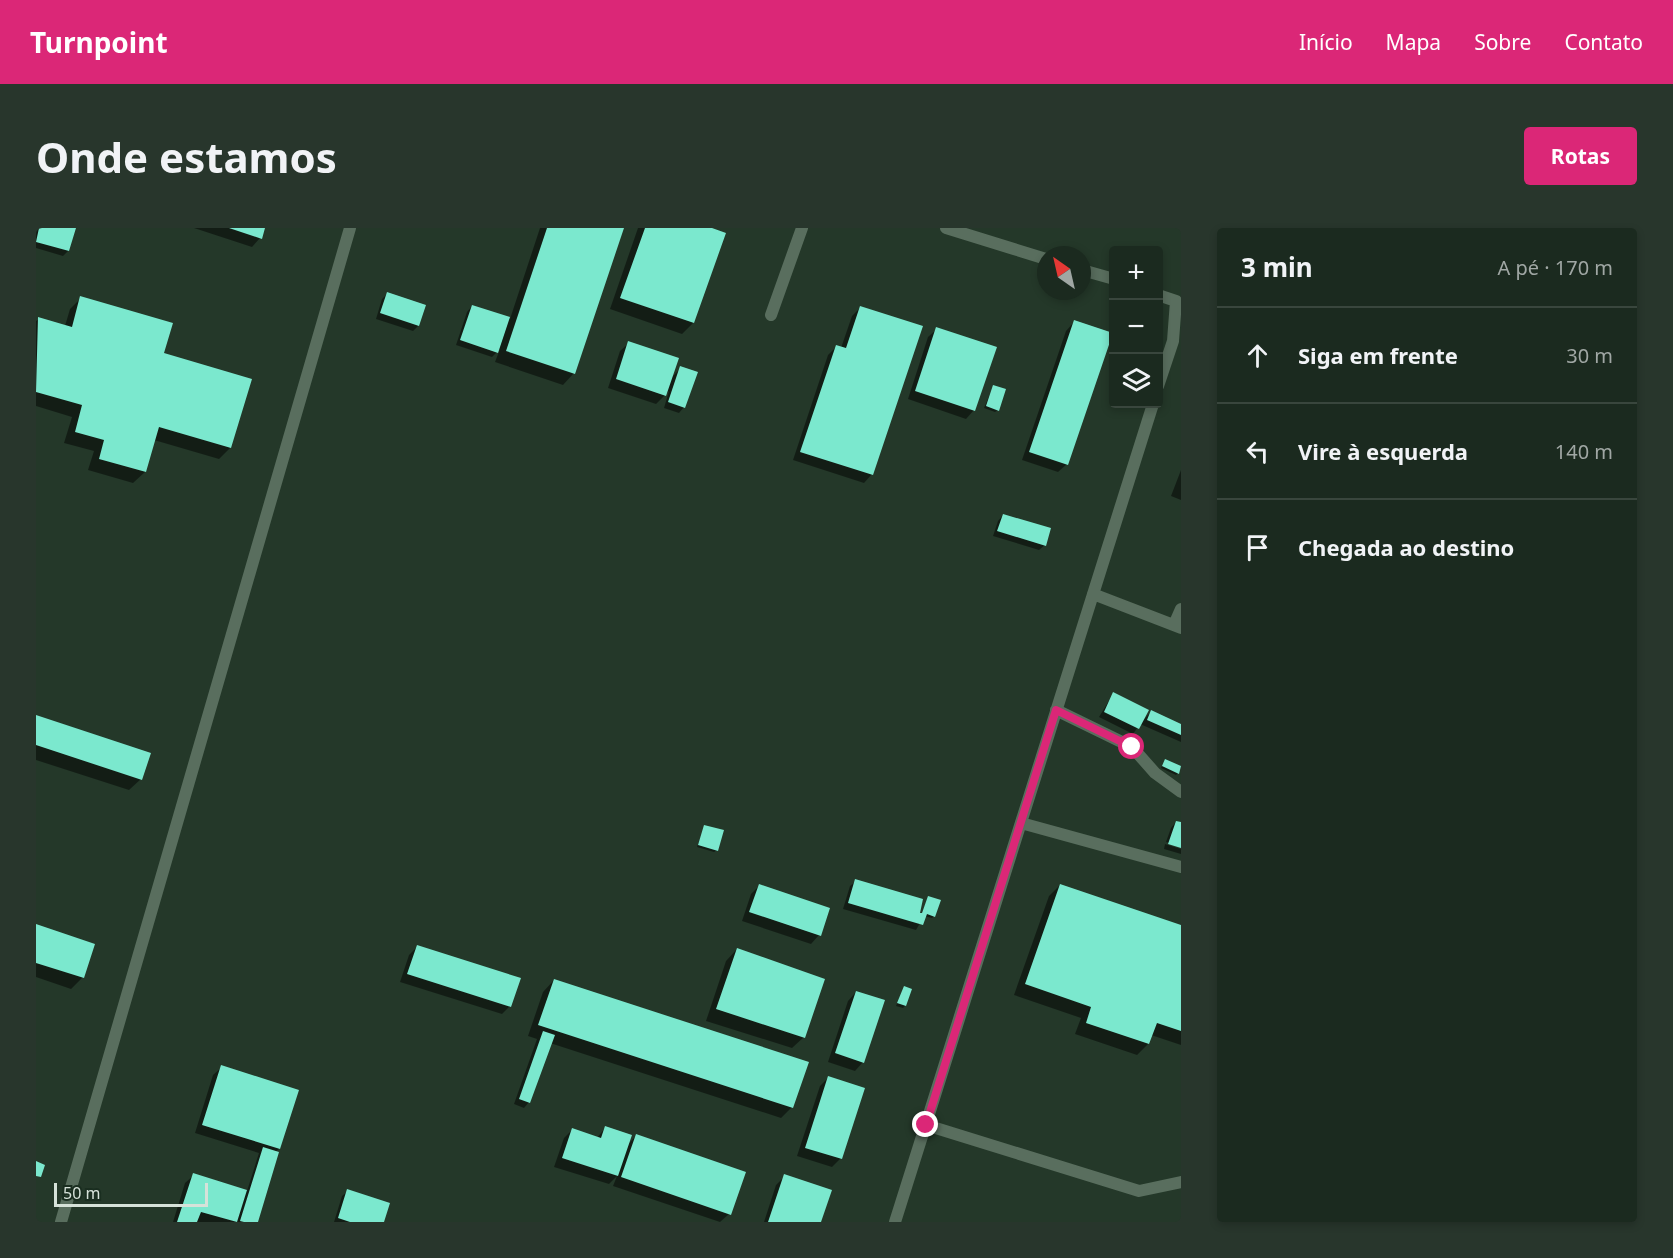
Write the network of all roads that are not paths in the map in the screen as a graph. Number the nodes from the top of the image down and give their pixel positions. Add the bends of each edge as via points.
1 (350, 228) edge
2 (802, 228) edge
3 (946, 228) edge
4 (1037, 256) edge
5 (1091, 273) edge
6 (1109, 278) edge
7 (1163, 295) edge
8 (1179, 297) edge
9 (771, 315) dead end
10 (1163, 371) edge
11 (1152, 408) edge
12 (1093, 594) junction
13 (1181, 609) edge
14 (1178, 626) edge
15 (1056, 710) junction
16 (1181, 792) edge
17 (1021, 823) junction
18 (1181, 867) edge
19 (926, 1125) junction
20 (1181, 1182) edge
21 (60, 1222) edge
22 (896, 1222) edge

1 - 21 lane
2 - 9 lane
3 - 4 lane
5 - 6 lane
7 - 8 lane
8 - 10 lane via 1173,341
11 - 12 lane
12 - 14 lane
12 - 15 lane
13 - 14 lane
15 - 16 lane via 1132,747
15 - 17 lane
17 - 18 lane
17 - 19 lane
19 - 20 lane via 1139,1191
19 - 22 lane

